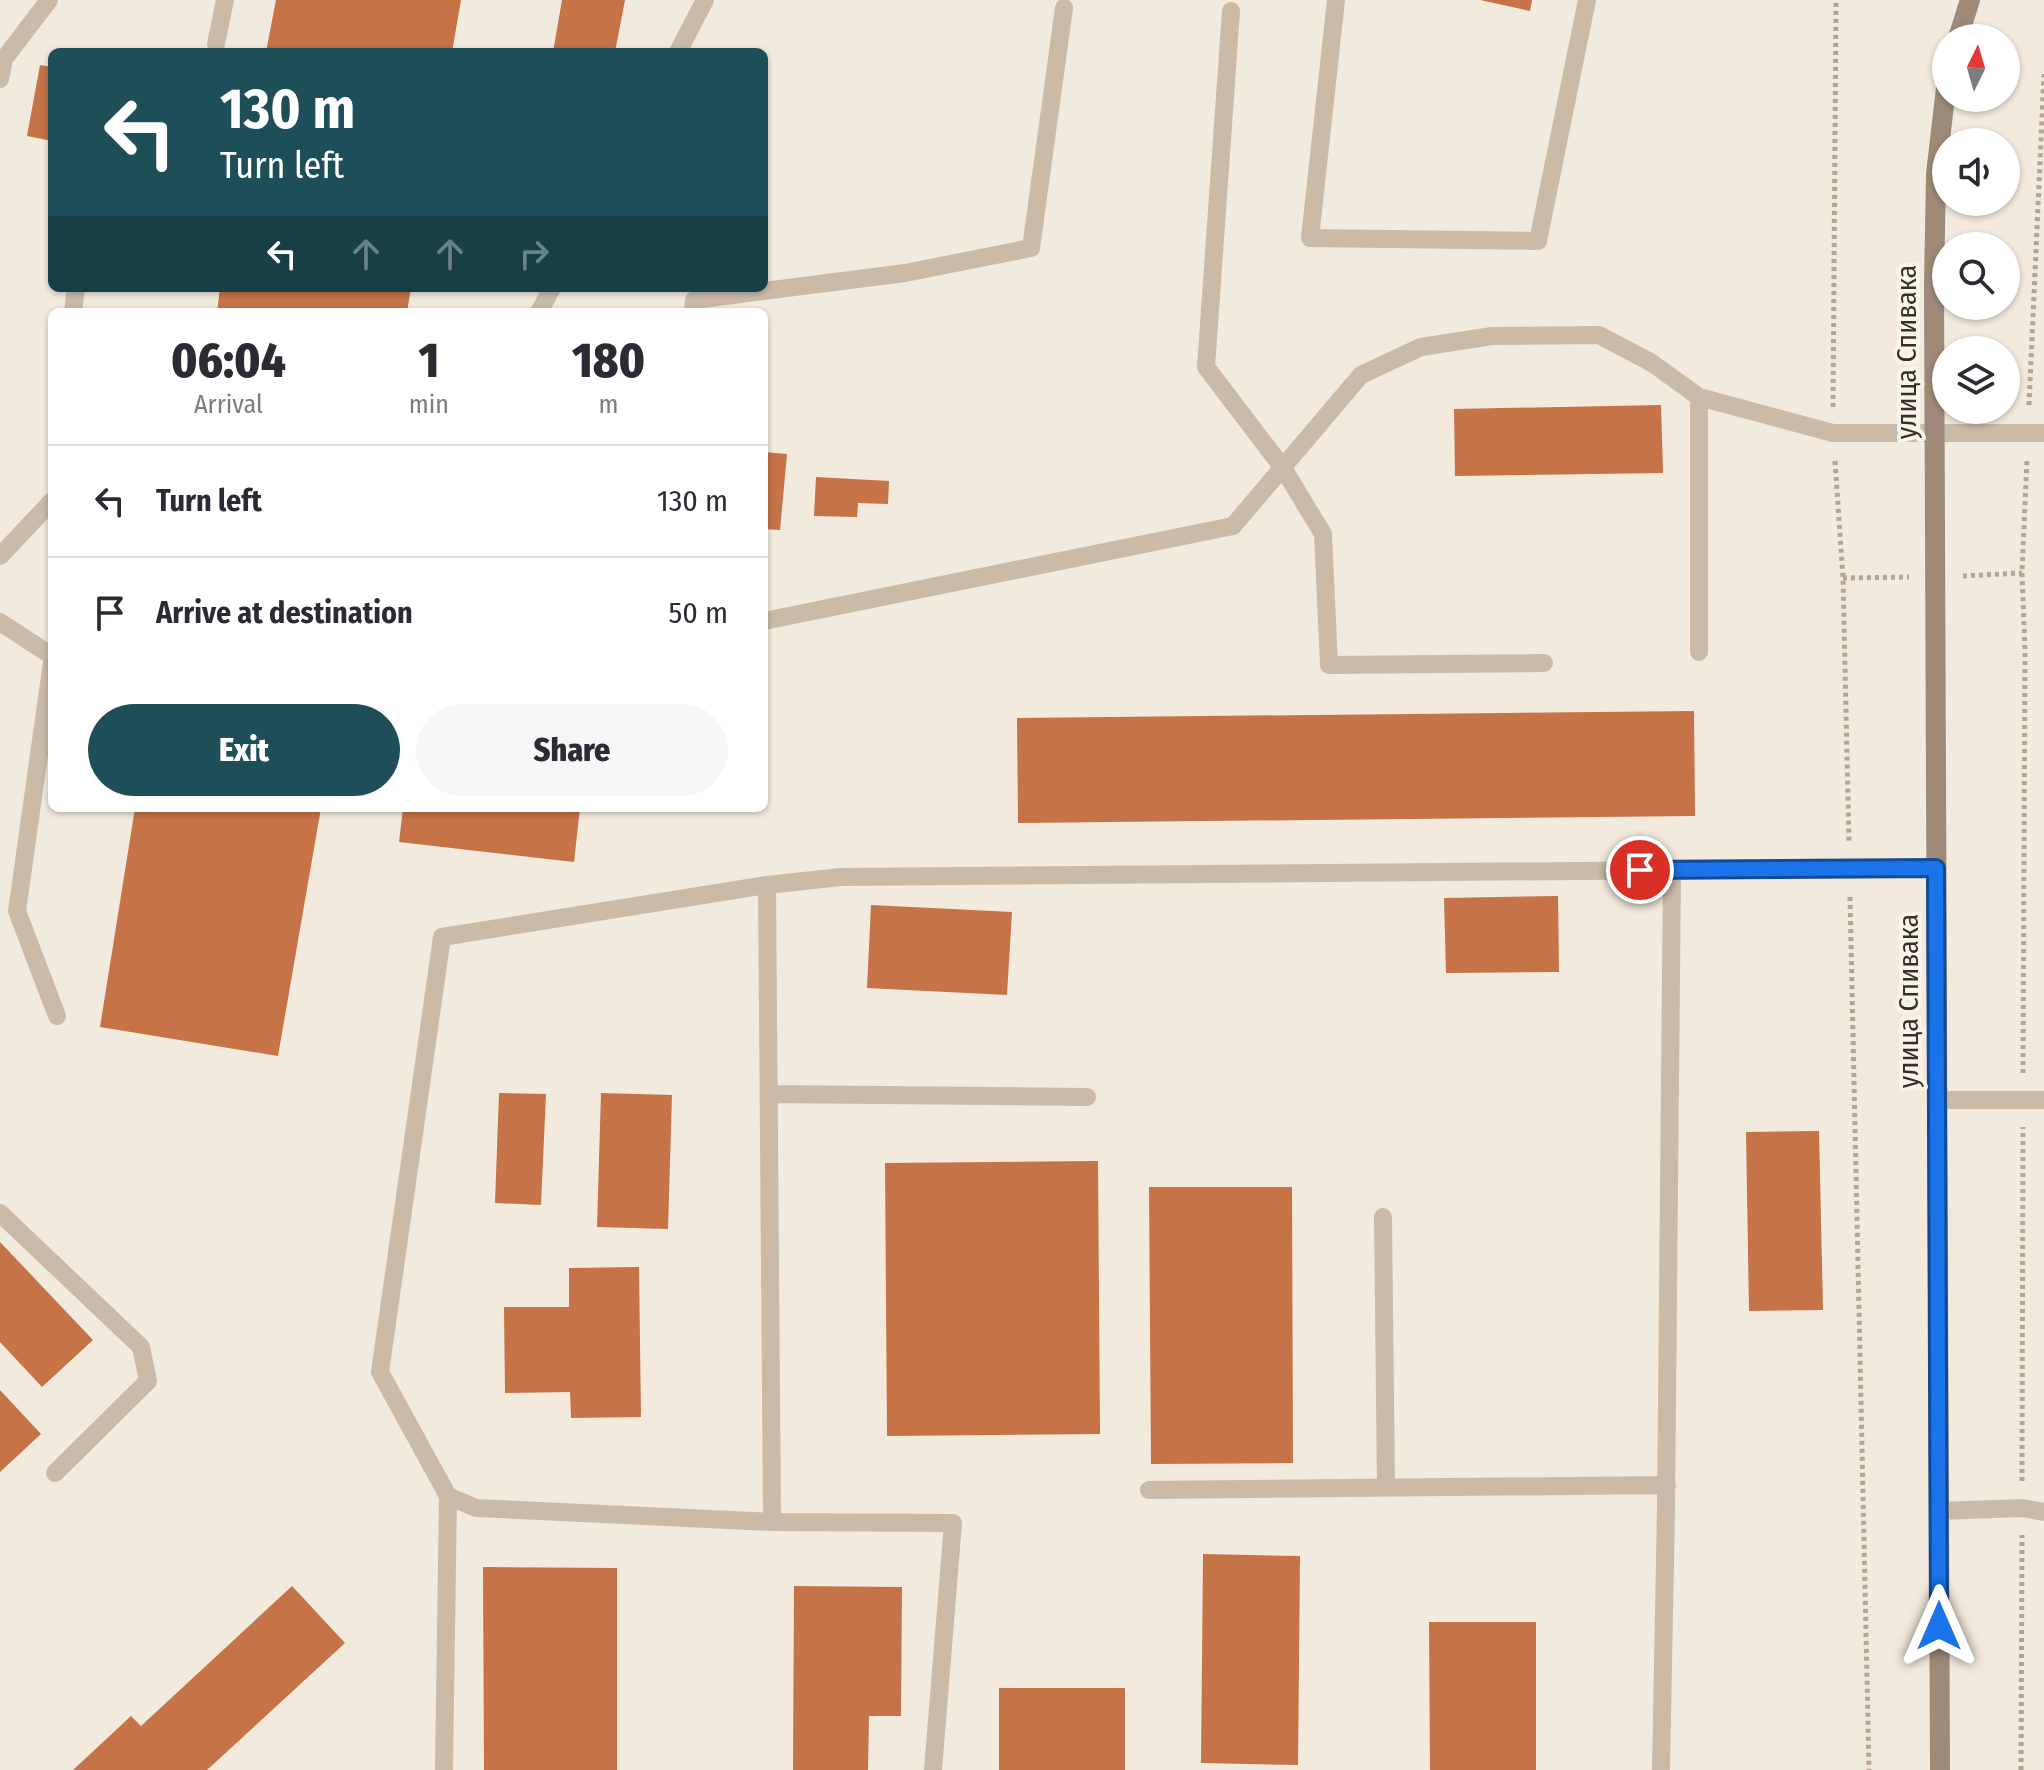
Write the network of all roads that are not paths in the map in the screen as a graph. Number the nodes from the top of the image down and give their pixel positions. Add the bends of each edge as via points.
1 (49, 0) edge
2 (225, 0) edge
3 (705, 0) edge
4 (1336, 0) edge
5 (1587, 0) edge
6 (1970, 0) edge
7 (1064, 8) dead end
8 (1231, 11) dead end
9 (1962, 24) edge
10 (216, 44) dead end
11 (680, 48) edge
12 (0, 79) edge
13 (1943, 112) edge
14 (768, 291) edge
15 (757, 292) edge
16 (693, 308) edge
17 (1699, 397) junction
18 (1933, 432) junction
19 (2036, 432) edge
20 (1283, 468) junction
21 (48, 505) edge
22 (0, 556) edge
23 (768, 620) edge
24 (0, 622) edge
25 (1699, 652) dead end
26 (48, 653) edge
27 (1544, 663) dead end
28 (48, 690) edge
29 (1936, 868) junction
30 (1672, 870) junction
31 (767, 885) junction
32 (57, 1016) dead end
33 (770, 1094) junction
34 (1087, 1097) dead end
35 (1937, 1100) junction
36 (2044, 1100) edge
37 (0, 1213) edge
38 (1383, 1217) dead end
39 (55, 1473) dead end
40 (1667, 1485) junction
41 (1386, 1487) junction
42 (1149, 1490) dead end
43 (448, 1496) junction
44 (1939, 1511) junction
45 (2044, 1512) edge
46 (772, 1522) junction
47 (444, 1770) edge
48 (933, 1770) edge
49 (1661, 1770) edge
50 (1940, 1770) edge

1 - 12 lane via 4,59
2 - 10 lane
3 - 11 lane
4 - 5 lane via 1310,238 1538,241
6 - 9 main road
7 - 14 lane via 1031,248 905,273
8 - 20 lane via 1206,367
13 - 18 main road, улица Спивака via 1936,174
15 - 16 lane via 694,300
17 - 18 lane via 1833,433
17 - 20 lane via 1652,363 1599,335 1492,336 1421,347 1361,375
17 - 25 lane
18 - 19 lane
18 - 29 main road, улица Спивака
20 - 23 lane via 1233,526
20 - 27 lane via 1323,534 1329,665
21 - 22 lane
24 - 26 lane
28 - 32 lane via 17,911
29 - 30 lane
29 - 35 main road, улица Спивака
30 - 31 lane via 841,877
30 - 40 lane
31 - 33 lane
31 - 43 lane via 442,937 380,1372
33 - 34 lane
33 - 46 lane
35 - 36 lane
35 - 44 main road, улица Спивака
37 - 39 lane via 141,1347 148,1381
38 - 41 lane
40 - 41 lane
40 - 49 lane
41 - 42 lane
43 - 46 lane via 476,1508
43 - 47 lane
44 - 45 lane
44 - 50 main road, улица Спивака
46 - 48 lane via 953,1523

